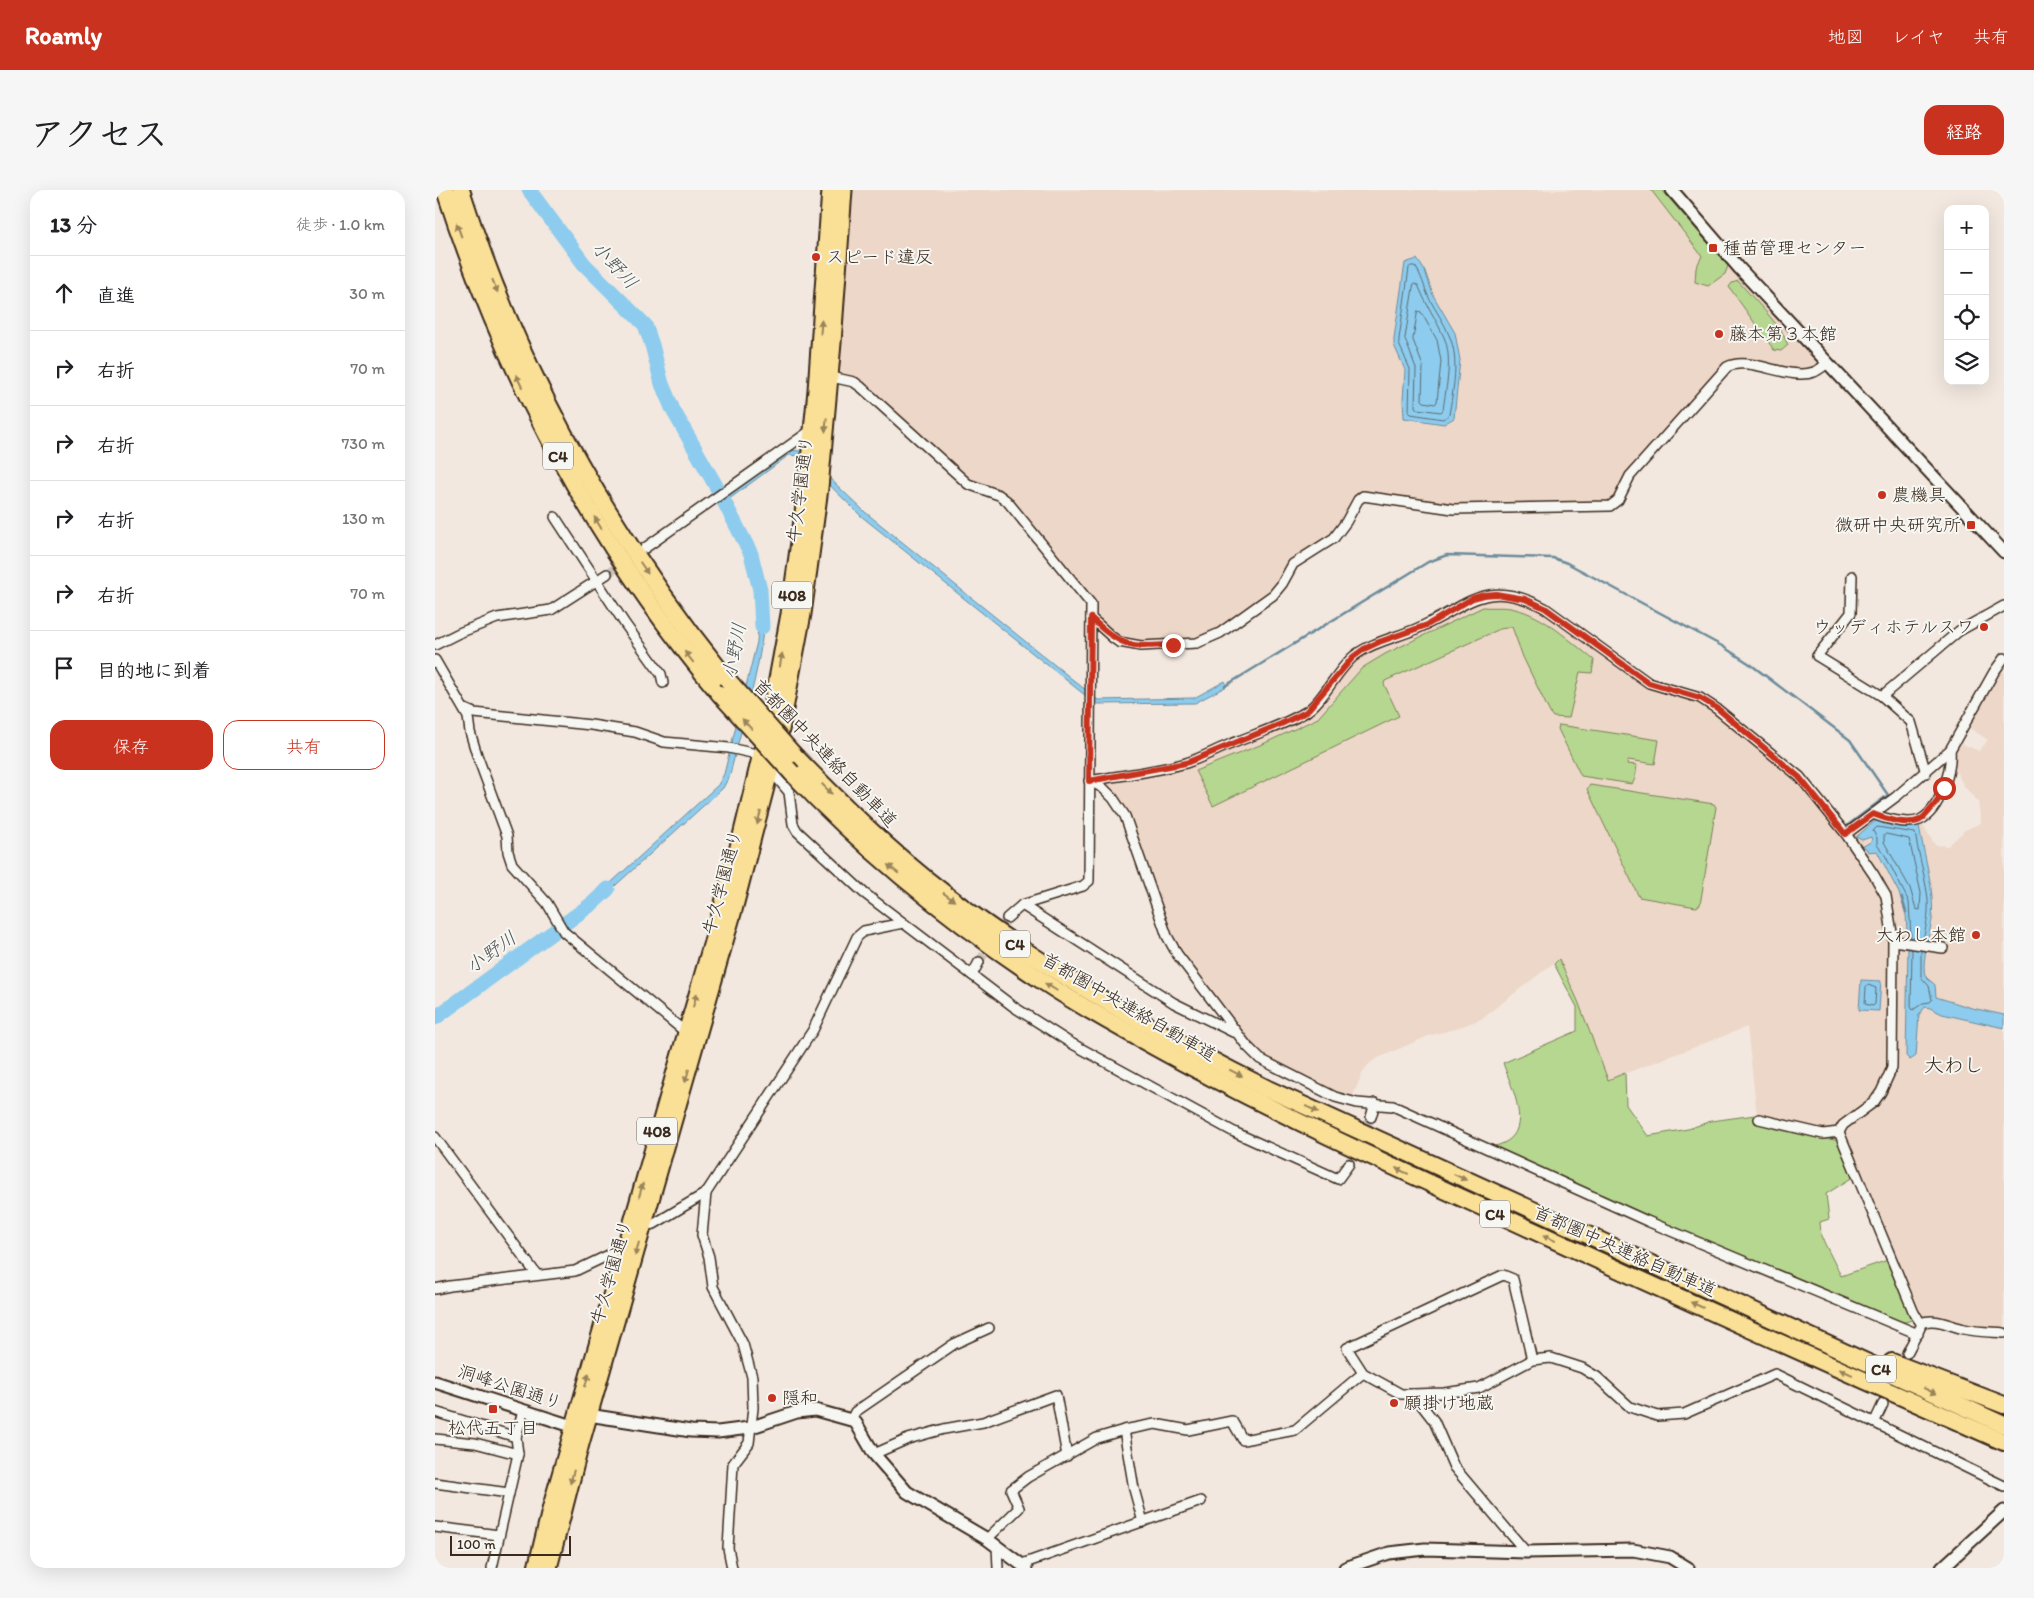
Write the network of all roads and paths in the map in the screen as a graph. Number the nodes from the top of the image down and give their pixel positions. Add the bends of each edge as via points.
1 (445, 190) edge
2 (461, 190) edge
3 (830, 190) edge
4 (844, 190) edge
5 (1672, 190) edge
6 (1828, 363) junction
7 (824, 376) junction
8 (813, 428) junction
9 (555, 517) dead end
10 (645, 548) dead end
11 (2004, 552) edge
12 (607, 574) tunnel mouth
13 (1852, 576) dead end
14 (596, 581) junction
15 (2004, 606) edge
16 (1091, 618) junction
17 (435, 645) edge
18 (2004, 658) edge
19 (435, 660) edge
20 (663, 684) dead end
21 (1882, 696) junction
22 (465, 709) junction
23 (1950, 750) junction
24 (761, 759) junction
25 (771, 771) junction
26 (1926, 773) junction
27 (1089, 781) junction
28 (1873, 814) junction
29 (1845, 834) junction
30 (1022, 905) junction
31 (1007, 918) tunnel mouth
32 (903, 923) junction
33 (1898, 942) junction
34 (1943, 948) dead end
35 (979, 962) tunnel mouth
36 (972, 975) junction
37 (1237, 1034) junction
38 (691, 1037) junction
39 (1375, 1103) junction
40 (1371, 1117) tunnel mouth
41 (1759, 1119) dead end
42 (1839, 1132) junction
43 (435, 1138) edge
44 (1349, 1164) tunnel mouth
45 (706, 1193) junction
46 (637, 1225) junction
47 (623, 1252) junction
48 (537, 1275) junction
49 (435, 1289) edge
50 (1759, 1312) junction
51 (1921, 1323) junction
52 (989, 1328) dead end
53 (2004, 1333) edge
54 (1918, 1334) junction
55 (1907, 1353) dead end
56 (1532, 1360) junction
57 (1363, 1373) junction
58 (435, 1382) edge
59 (1413, 1394) junction
60 (1906, 1399) junction
61 (1883, 1404) dead end
62 (2004, 1405) edge
63 (523, 1411) junction
64 (435, 1412) edge
65 (851, 1420) junction
66 (581, 1421) junction
67 (1875, 1421) junction
68 (477, 1425) junction
69 (2004, 1425) edge
70 (749, 1428) junction
71 (1124, 1430) junction
72 (516, 1437) junction
73 (435, 1439) edge
74 (2004, 1442) edge
75 (475, 1443) junction
76 (2004, 1450) edge
77 (518, 1454) junction
78 (874, 1454) junction
79 (1067, 1456) junction
80 (435, 1483) edge
81 (2004, 1486) edge
82 (509, 1493) junction
83 (1201, 1501) dead end
84 (2004, 1511) edge
85 (1143, 1522) junction
86 (435, 1527) edge
87 (499, 1535) junction
88 (987, 1539) junction
89 (997, 1546) junction
90 (1526, 1552) junction
91 (1024, 1566) edge
92 (492, 1568) edge
93 (537, 1568) edge
94 (549, 1568) edge
95 (732, 1568) edge
96 (998, 1568) edge
97 (1345, 1568) edge
98 (1688, 1568) edge
99 (1942, 1568) edge

60 -> 1 highway, 首都圏中央連絡自動車道 / C4, bridge via 1299,1123 1215,1080 1045,983 986,942 888,865 791,773 720,694 662,621 618,557 524,391 475,277
2 -> 50 highway, 首都圏中央連絡自動車道 / C4, bridge via 518,343 567,441 636,557 672,610 726,678 793,754 896,854 1029,954 1109,1005 1179,1044 1268,1089
7 -> 3 highway, 牛久学園通り / 408
4 - 7 highway, 牛久学園通り / 408
5 - 6 street
6 - 11 street
6 - 16 street via 1814,372 1798,374 1745,365 1727,367 1630,476 1618,500 1610,506 1453,509 1363,496 1334,538 1293,564 1273,595 1220,633 1197,643 1141,646 1112,637
7 - 8 highway, 牛久学園通り / 408
7 - 16 street via 853,382 968,484 1007,501 1091,604
7 -> 25 highway, 牛久学園通り / 408 via 812,551 792,674
8 - 10 street
24 -> 8 highway, 牛久学園通り / 408 via 789,614
9 - 14 street
12 - 14 street
13 - 21 street via 1851,613 1817,656
14 - 17 street via 551,610 497,618
14 - 20 street via 661,674
15 - 21 street via 1959,631
16 - 27 street
18 - 23 street
19 - 22 street
21 - 26 street via 1911,722
22 - 24 street via 474,713 635,732 664,742 729,748
22 - 38 street via 477,755 504,826 512,864 547,903 564,932
23 - 26 street
23 - 28 street via 1942,794 1925,816 1913,822
24 - 25 street
38 -> 24 highway, 牛久学園通り / 408
25 - 32 street via 789,792 793,824 797,831 863,893
25 -> 38 highway, 牛久学園通り / 408
26 - 28 street
27 - 29 street via 1186,763 1281,724 1306,712 1353,657 1364,649 1427,625 1473,598 1496,594 1525,599 1545,608 1649,683 1700,698 1717,708 1799,777
27 - 30 street via 1089,881 1083,886
27 - 37 street via 1103,788 1125,816 1167,936
28 - 29 street
29 - 33 street via 1886,896
30 - 31 street
30 - 37 street via 1174,1003
32 - 36 street
32 - 45 street via 864,931 857,937 813,1030
33 - 34 street
33 - 42 street via 1892,1068 1874,1102 1843,1124
35 - 36 street
36 - 44 street via 1069,1042 1234,1132 1338,1180
37 - 39 street via 1260,1059 1327,1093 1357,1103
38 - 46 highway, 牛久学園通り / 408
39 - 40 street
39 - 54 street via 1393,1106 1647,1221
41 - 42 street via 1823,1134
42 - 51 street
43 - 48 street
45 - 46 street via 654,1224
45 - 70 street via 702,1235 713,1287 743,1344 752,1377 753,1408
46 - 47 highway, 牛久学園通り / 408
46 -> 66 highway, 牛久学園通り / 408
47 - 48 street via 615,1252 575,1271
66 -> 47 highway, 牛久学園通り / 408
48 - 49 street
50 - 62 highway
50 -> 69 highway, 首都圏中央連絡自動車道 / C4
51 - 53 street via 1945,1322 1963,1329
51 - 54 street
52 - 65 street via 954,1344 855,1412
54 - 55 street
56 - 57 street via 1513,1279 1503,1275 1347,1348
56 - 59 street via 1479,1388
56 - 67 street via 1551,1358 1582,1368 1630,1407 1657,1416 1684,1414 1775,1374
57 - 59 street via 1401,1394
57 - 71 street via 1295,1430 1243,1440 1232,1421 1188,1430 1155,1424
58 - 63 street, 洞峰公園通り
59 - 90 street via 1434,1421 1454,1468
60 - 74 highway, 首都圏中央連絡自動車道 / C4
60 - 76 highway via 1963,1432
61 - 67 street
63 - 66 street, 洞峰公園通り
63 - 72 street
64 - 68 street
65 - 70 street, 洞峰公園通り via 815,1410 797,1412
65 - 78 street via 857,1423
66 - 70 street, 洞峰公園通り via 691,1431
66 - 93 highway, 牛久学園通り / 408 via 551,1506
66 -> 94 highway, 牛久学園通り / 408
67 - 81 street
68 - 72 street
68 - 75 street
70 - 95 street via 749,1443 733,1464 728,1548
71 - 79 street via 1097,1438
71 - 85 street
72 - 77 street
73 - 75 street
75 - 77 street
77 - 82 street
78 - 79 street via 908,1439 983,1422 1056,1395
78 - 88 street via 907,1492
79 - 88 street via 1011,1490 1019,1508
80 - 82 street
82 - 87 street
83 - 85 street
84 - 99 street
85 - 91 street
86 - 87 street
87 - 92 street
88 - 89 street
89 - 91 street
89 - 96 street
90 - 97 street via 1425,1549 1389,1553
90 - 98 street via 1633,1550 1670,1558

